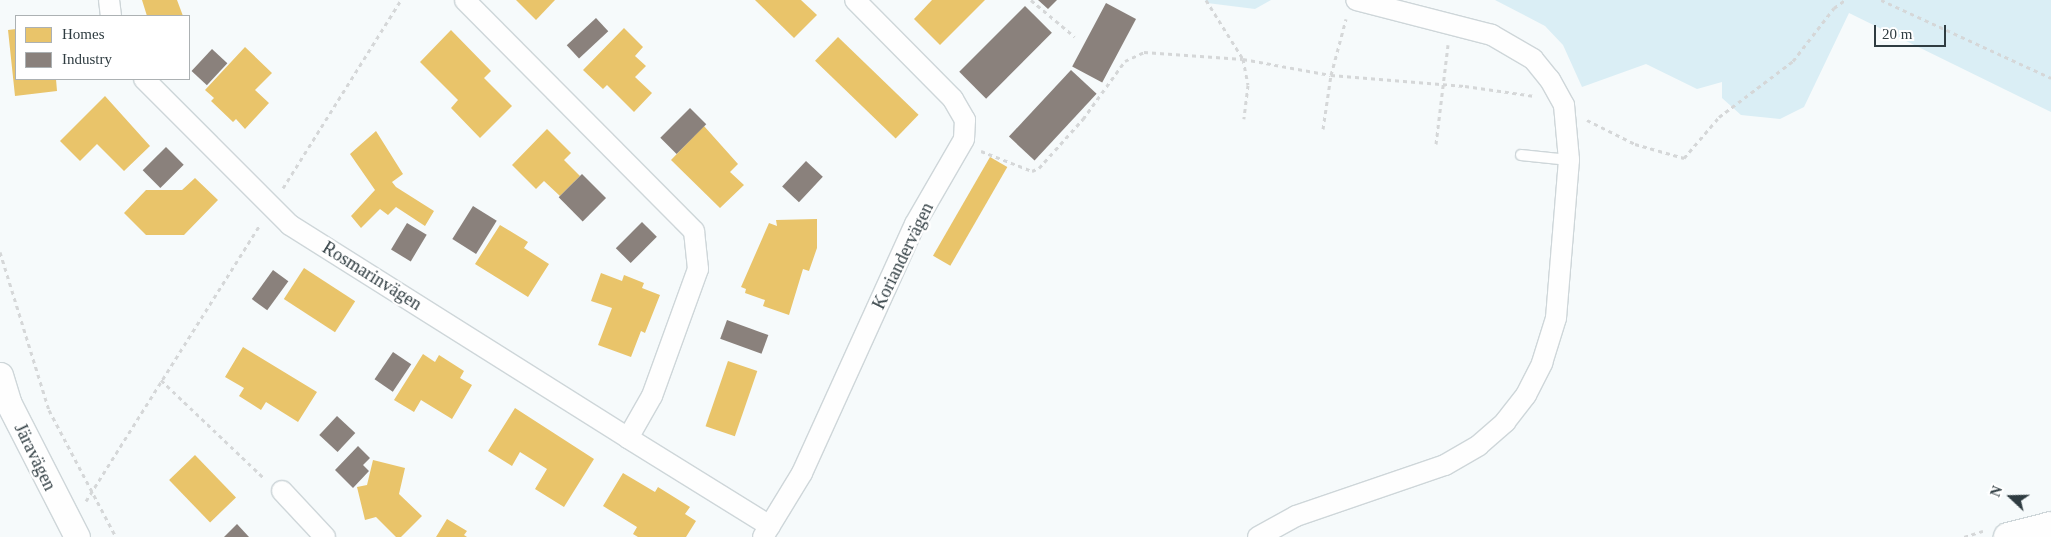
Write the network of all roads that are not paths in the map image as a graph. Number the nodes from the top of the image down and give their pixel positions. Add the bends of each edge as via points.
1 (109, 0) edge
2 (465, 0) edge
3 (855, 0) edge
4 (1356, 0) edge
5 (111, 15) edge
6 (145, 80) edge
7 (1521, 155) dead end
8 (1569, 160) junction
9 (0, 375) edge
10 (628, 438) junction
11 (282, 491) road end
12 (2051, 526) edge
13 (73, 531) edge
14 (767, 531) edge
15 (326, 537) edge
16 (1258, 537) edge
17 (2008, 537) edge

1 - 5 street
2 - 10 street via 694,231 698,269 652,396
3 - 14 street, Koriandervägen via 953,99 965,120 964,139 916,224 802,473
4 - 8 street via 1492,35 1533,59 1564,105
6 - 10 street, Rosmarinvägen via 290,225
7 - 8 lane
8 - 16 street via 1556,318 1542,363 1526,395 1505,422 1479,445 1445,465 1296,516
9 - 13 street, Järavägen via 9,404
10 - 14 street, Rosmarinvägen
11 - 15 street
12 - 17 highway

